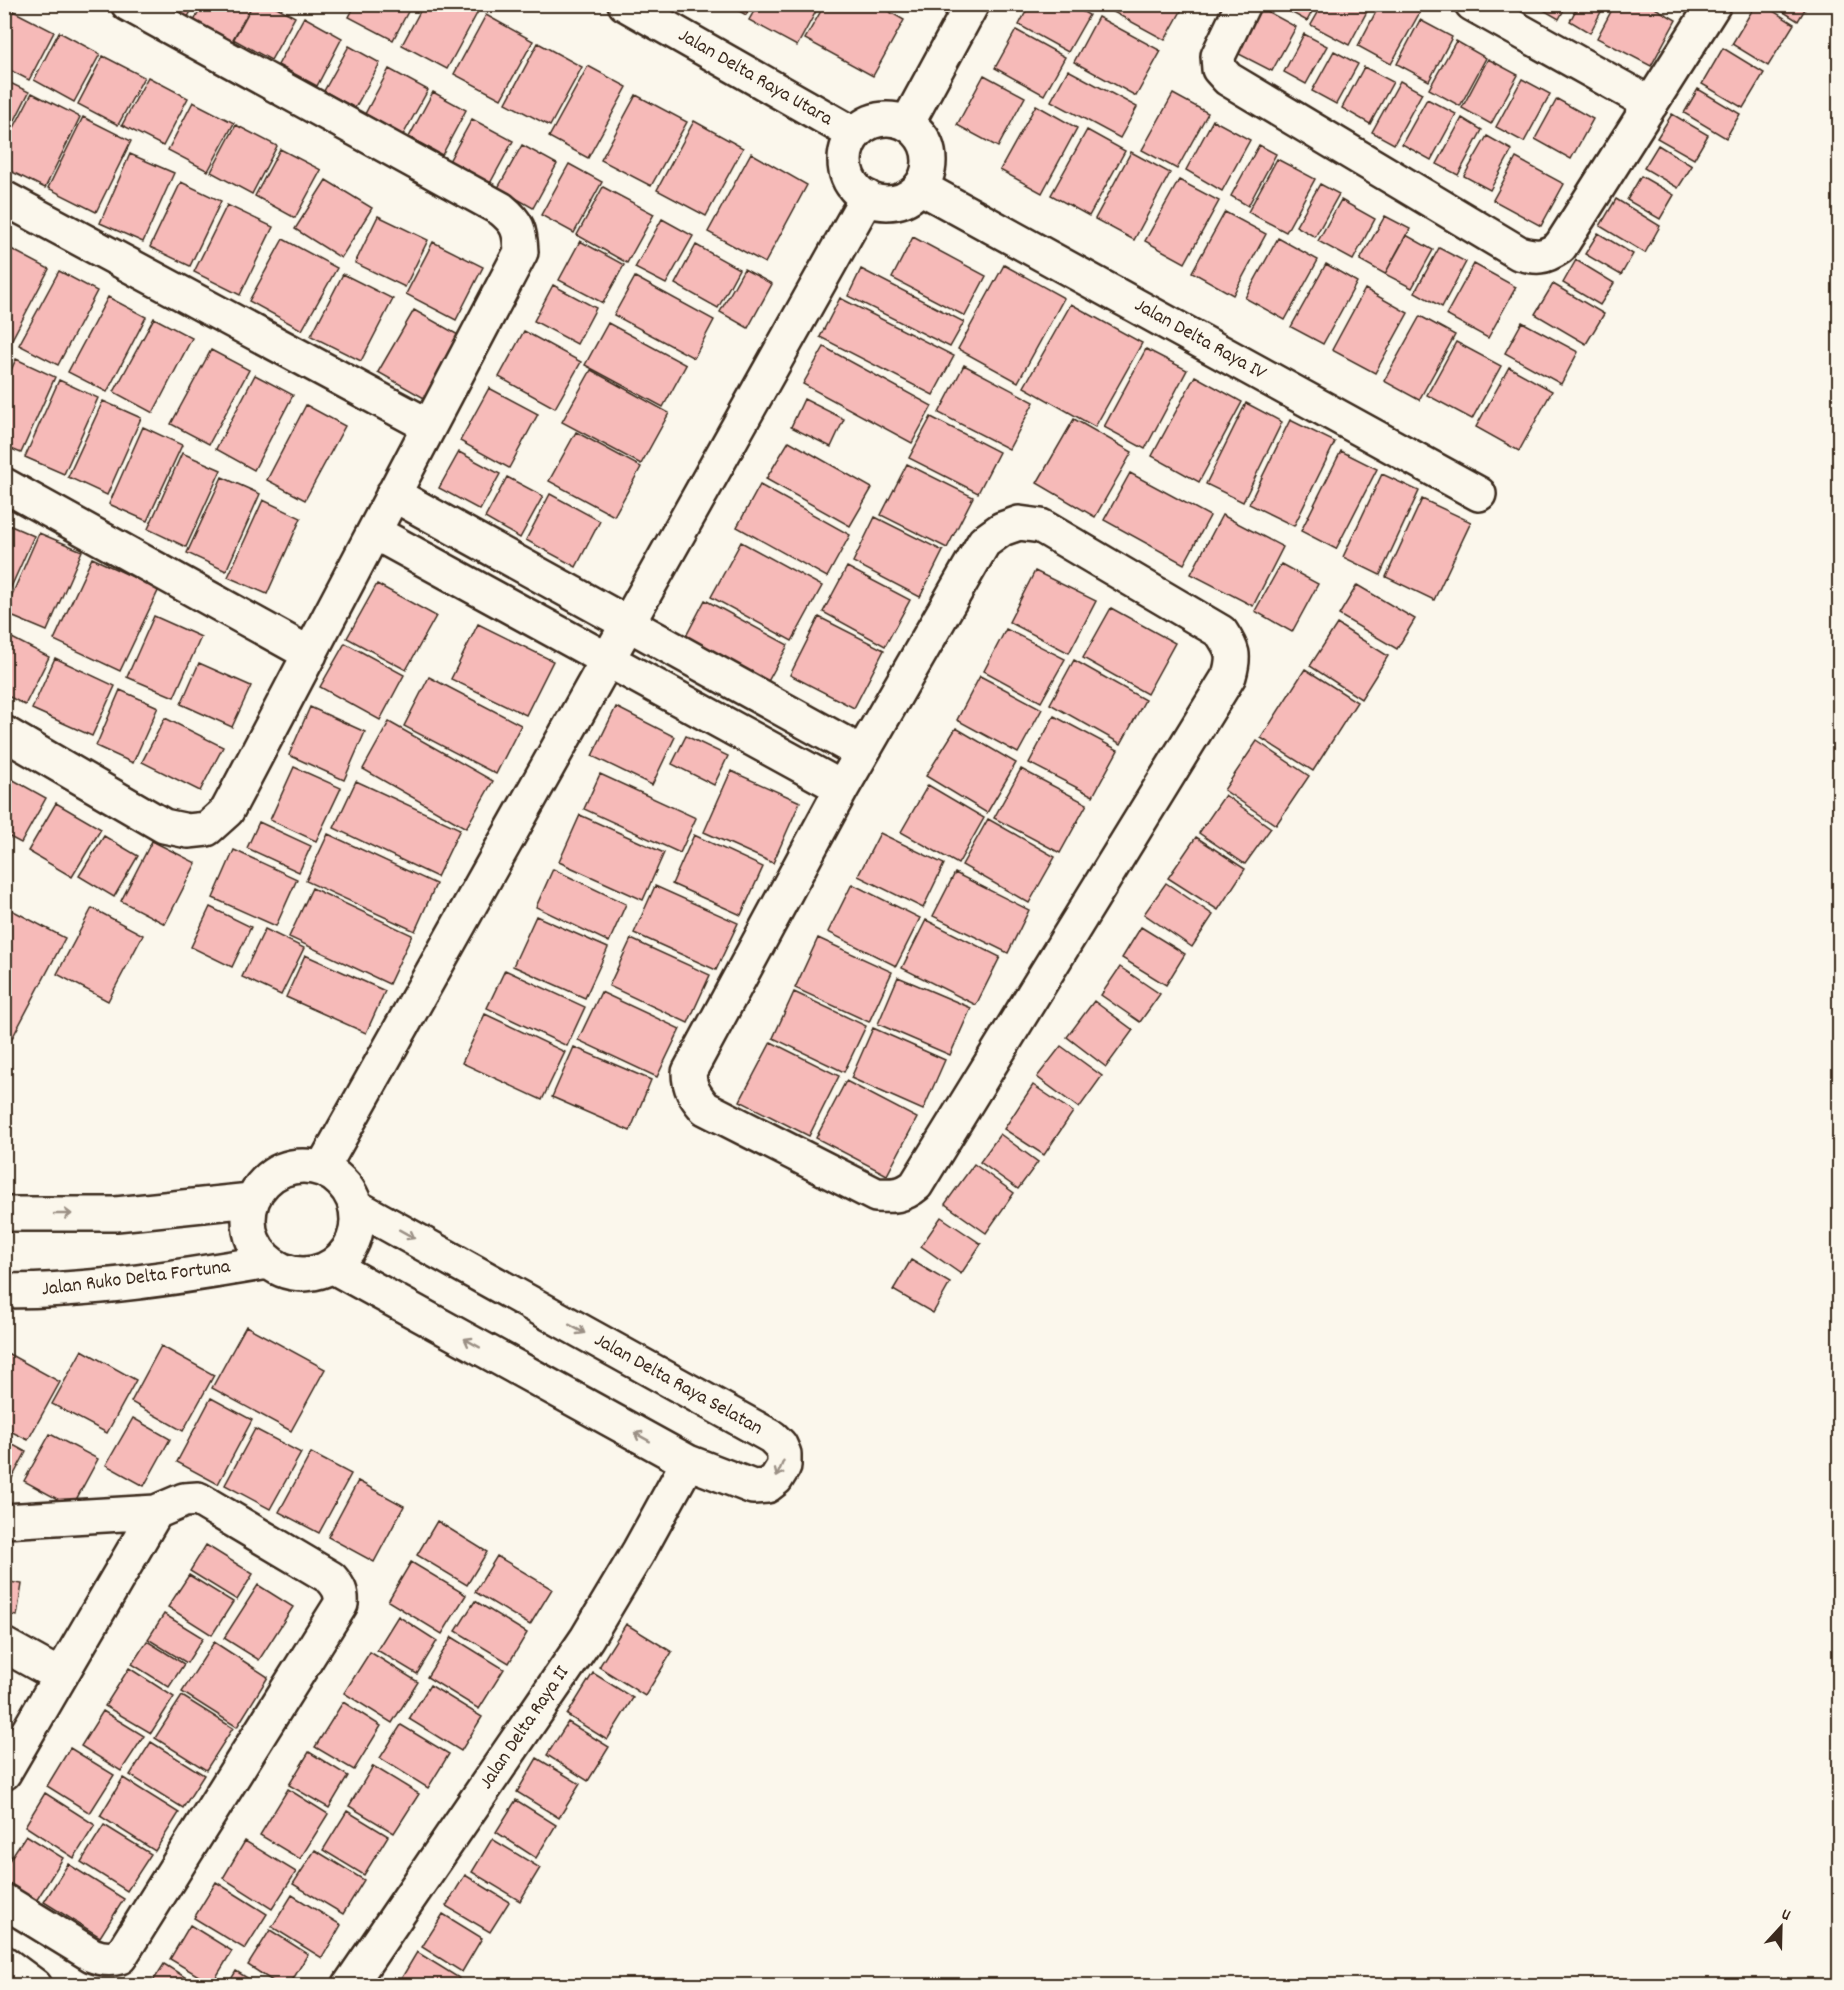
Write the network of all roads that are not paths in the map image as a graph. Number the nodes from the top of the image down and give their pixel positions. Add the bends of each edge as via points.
1 (128, 4) edge
2 (626, 4) edge
3 (972, 4) edge
4 (1243, 4) edge
5 (1472, 4) edge
6 (1714, 4) edge
7 (1651, 104) junction
8 (907, 124) junction
9 (854, 134) junction
10 (920, 187) junction
11 (867, 197) junction
12 (4, 198) edge
13 (429, 426) junction
14 (4, 485) edge
15 (393, 494) junction
16 (1479, 494) dead end
17 (374, 532) junction
18 (628, 625) junction
19 (310, 654) junction
20 (607, 660) junction
21 (4, 733) edge
22 (862, 753) junction
23 (842, 788) junction
24 (322, 1169) junction
25 (251, 1200) junction
26 (355, 1206) junction
27 (4, 1214) edge
28 (268, 1262) junction
29 (332, 1266) junction
30 (4, 1291) edge
31 (688, 1462) junction
32 (156, 1512) junction
33 (4, 1521) edge
34 (4, 1645) edge
35 (60, 1676) junction
36 (4, 1773) edge
37 (4, 1901) edge
38 (4, 1963) edge
39 (36, 1986) edge
40 (350, 1986) edge

1 - 13 street via 514,219 520,235 520,252
2 - 9 street, Jalan Delta Raya Utara
3 - 8 street
4 - 7 street via 1218,56 1219,69 1228,79 1519,253 1532,257 1546,256 1560,247
5 - 7 street
6 - 7 street
8 - 9 street via 878,119
8 - 10 street via 926,145 929,159
9 - 11 street via 846,147 846,169 855,189
10 - 11 street via 896,202
10 - 16 street, Jalan Delta Raya IV
11 - 18 street
12 - 13 street
13 - 15 street
14 - 19 street
15 - 17 street
15 - 18 street
17 - 19 street
17 - 20 street
18 - 20 street
18 - 22 street
19 - 21 street via 227,811 207,829 188,831 164,826
20 - 23 street
20 - 24 street
22 - 23 street
22 - 23 street via 984,542 1019,523 1041,526 1221,632 1231,648 1229,676 916,1185 906,1193 892,1196 876,1195 705,1108 689,1085 689,1072
24 - 25 street via 306,1165 280,1170 260,1185
24 - 26 street via 349,1190
27 -> 25 street via 116,1214
25 - 28 street via 249,1234
26 - 29 street via 354,1240
26 -> 31 street, Jalan Delta Raya Selatan via 772,1437 784,1454 784,1466 767,1486 753,1487
28 - 29 street via 300,1274
28 - 30 street, Jalan Ruko Delta Fortuna via 118,1285
31 -> 29 street, Jalan Delta Raya Selatan
31 - 40 street, Jalan Delta Raya II via 587,1638
32 - 33 street
32 - 35 street
32 - 37 street via 190,1499 205,1503 331,1578 338,1586 341,1604 120,1957 112,1960 92,1955
34 - 35 street
35 - 36 street
38 - 39 street

